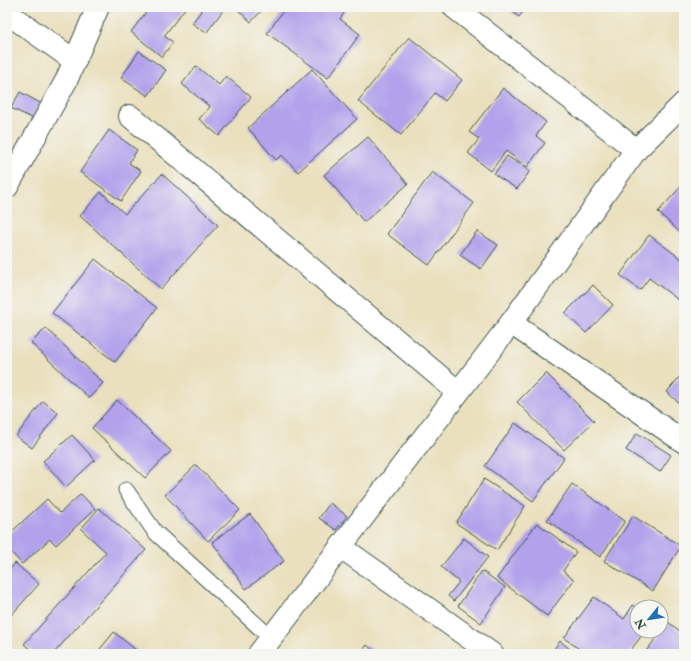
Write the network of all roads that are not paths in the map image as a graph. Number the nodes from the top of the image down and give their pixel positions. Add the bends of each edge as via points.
1 (98, 7) edge
2 (454, 7) edge
3 (7, 13) edge
4 (75, 61) junction
5 (684, 103) edge
6 (130, 116) dead end
7 (636, 150) junction
8 (7, 187) edge
9 (511, 323) junction
10 (458, 392) junction
11 (684, 442) edge
12 (126, 490) dead end
13 (341, 546) junction
14 (265, 646) edge
15 (492, 654) edge

1 - 4 street
2 - 7 street
3 - 4 street
4 - 8 street
5 - 7 street
6 - 10 street
7 - 9 street
9 - 10 street
9 - 11 street
10 - 13 street
12 - 14 lane via 155,532
13 - 14 street
13 - 15 street

